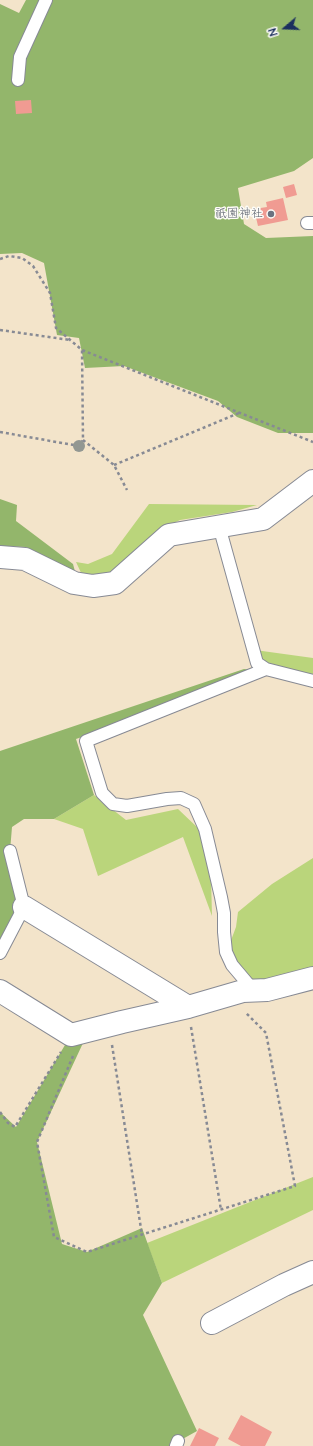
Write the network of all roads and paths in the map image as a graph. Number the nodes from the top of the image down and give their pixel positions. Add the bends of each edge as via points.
1 (46, 0) edge
2 (18, 80) dead end
3 (0, 259) edge
4 (0, 330) edge
5 (70, 340) junction
6 (82, 350) junction
7 (240, 412) junction
8 (0, 432) edge
9 (83, 440) junction
10 (313, 442) edge
11 (114, 465) junction
12 (313, 481) edge
13 (127, 490) dead end
14 (219, 526) junction
15 (0, 557) edge
16 (266, 669) junction
17 (313, 681) edge
18 (10, 851) dead end
19 (24, 907) junction
20 (0, 953) edge
21 (313, 978) edge
22 (0, 991) edge
23 (254, 991) junction
24 (228, 995) junction
25 (188, 1007) junction
26 (109, 1025) junction
27 (77, 1033) junction
28 (0, 1112) edge
29 (221, 1210) junction
30 (142, 1234) junction
31 (313, 1272) edge
32 (212, 1323) dead end

1 - 2 lane via 20,57
3 - 5 path via 9,256 22,258 33,266 50,293 56,328
4 - 5 path
5 - 6 path
6 - 7 path
6 - 9 path
7 - 10 path
7 - 11 path
8 - 9 path via 79,446
9 - 11 path
11 - 13 path
12 - 14 street via 263,519
14 - 15 street via 169,535 115,583 93,586 74,583 25,559
14 - 16 lane via 257,663
16 - 17 lane
16 - 23 lane via 86,741 102,793 113,804 128,806 181,798 194,804 205,829 221,897 226,952 232,965
18 - 19 lane
19 - 20 lane
19 - 25 street
21 - 23 street
22 - 27 street
23 - 24 street
24 - 25 street
24 - 29 path via 266,1032 295,1186
25 - 26 street
25 - 29 path
26 - 27 street
26 - 30 path
27 - 28 path via 15,1127 8,1123
27 - 30 path via 37,1142 54,1237 86,1252
29 - 30 path
31 - 32 street

